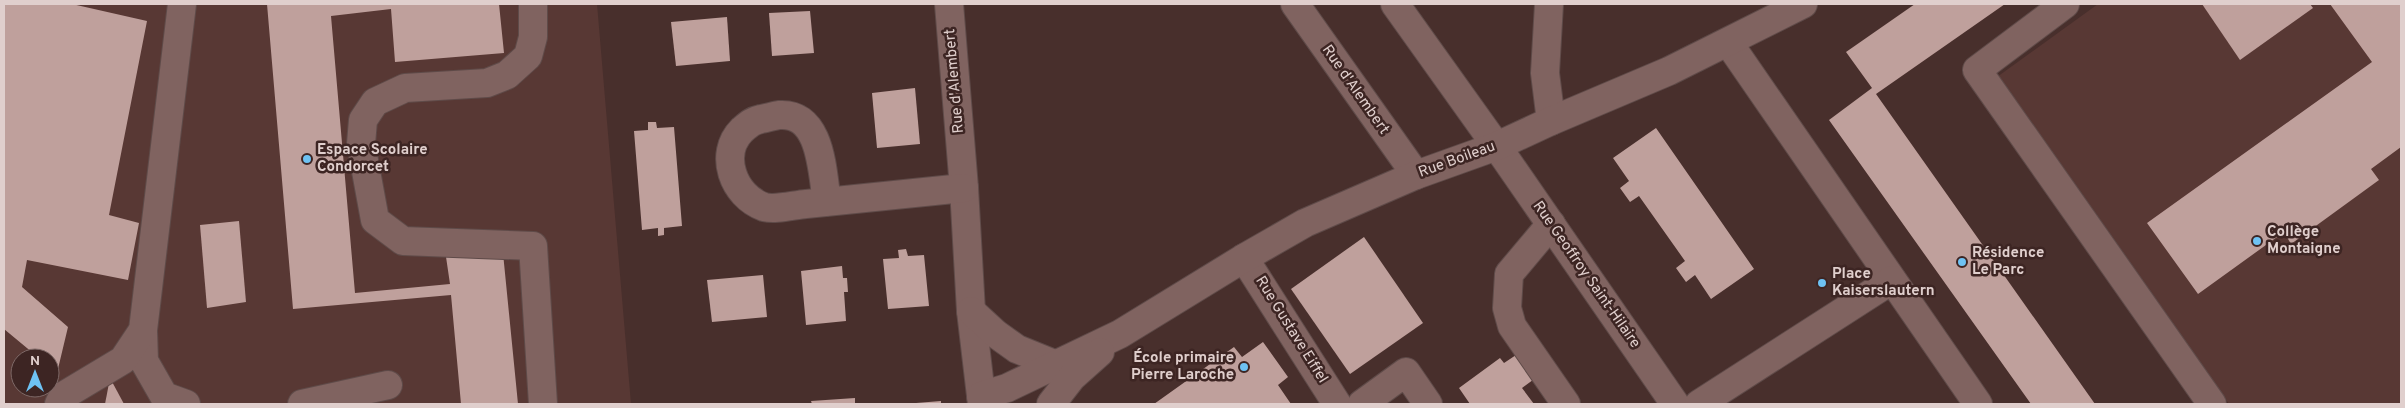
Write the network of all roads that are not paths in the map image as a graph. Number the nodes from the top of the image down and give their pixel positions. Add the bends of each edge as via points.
1 (182, 4) edge
2 (533, 4) edge
3 (949, 4) edge
4 (1295, 4) edge
5 (1395, 4) edge
6 (1549, 4) edge
7 (1803, 4) edge
8 (2065, 4) edge
9 (1728, 42) junction
10 (1551, 121) junction
11 (1497, 146) junction
12 (1416, 175) junction
13 (964, 188) junction
14 (827, 202) dead end
15 (1551, 224) junction
16 (1244, 258) junction
17 (1892, 280) junction
18 (971, 311) junction
19 (143, 330) junction
20 (1120, 334) junction
21 (1054, 364) junction
22 (388, 385) dead end
23 (982, 400) edge
24 (1969, 401) edge
25 (59, 404) edge
26 (186, 404) edge
27 (302, 404) edge
28 (543, 404) edge
29 (1051, 404) edge
30 (1337, 404) edge
31 (1362, 404) edge
32 (1428, 404) edge
33 (1566, 404) edge
34 (1675, 404) edge
35 (1699, 404) edge
36 (2212, 404) edge

1 - 19 street
2 - 28 street via 533,37 528,56 507,75 487,83 405,88 375,102 363,120 361,144 375,220 404,241 534,246
3 - 13 street, Rue d'Alembert
4 - 12 street, Rue d'Alembert
5 - 11 street
6 - 10 street via 1545,73
7 - 9 street, Rue Boileau
8 - 36 street via 1977,70
9 - 10 street, Rue Boileau
9 - 17 street
10 - 11 street, Rue Boileau
11 - 12 street, Rue Boileau
11 - 15 street, Rue Geoffroy Saint-Hilaire
12 - 16 street, Rue Boileau via 1305,224
13 - 14 street
13 - 18 street, Rue d'Alembert
15 - 33 street via 1509,274 1507,308 1512,326
15 - 34 street, Rue Geoffroy Saint-Hilaire
16 - 20 street, Rue Boileau
16 - 30 street, Rue Gustave Eiffel
17 - 24 street
17 - 35 street
18 - 21 street via 1017,349
18 - 23 street, Rue d'Alembert
19 - 25 street via 123,360 63,396
19 - 26 street via 144,362 164,396
20 - 21 street, Rue Boileau
20 - 29 street, Rue Boileau via 1072,377
21 - 23 street, Rue Boileau
22 - 27 street
31 - 32 street via 1406,372

